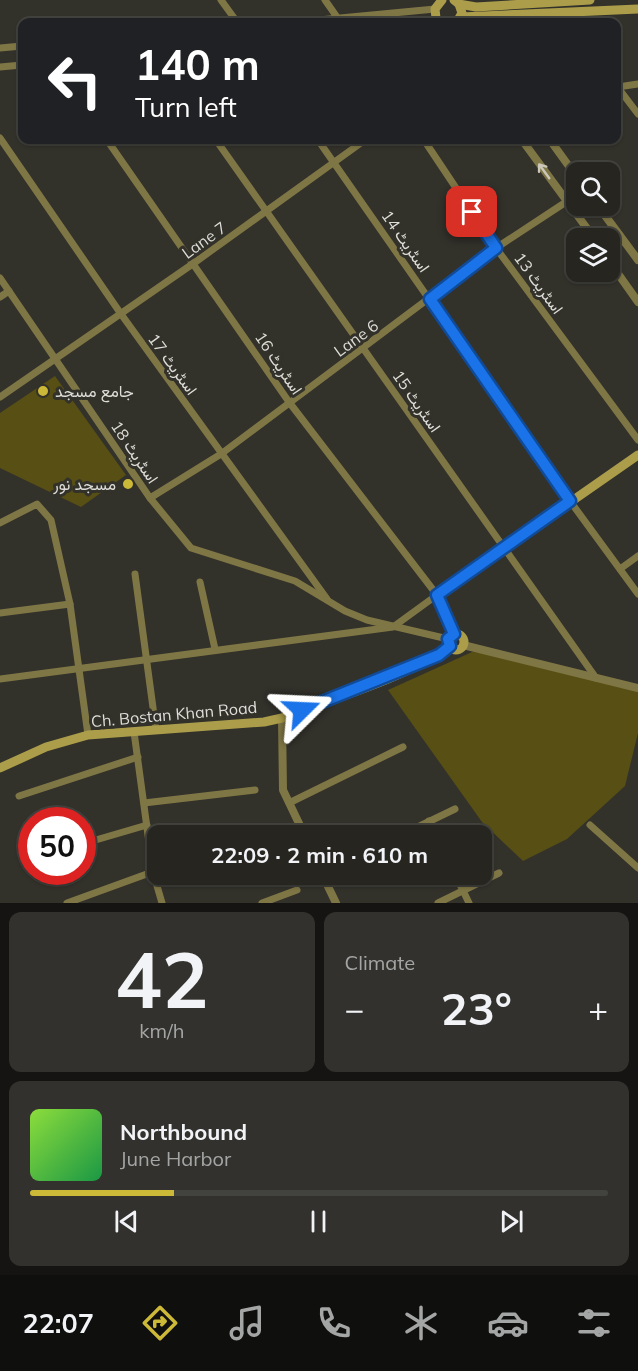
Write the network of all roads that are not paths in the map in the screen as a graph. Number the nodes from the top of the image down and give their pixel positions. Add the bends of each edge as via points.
1 (221, 0) edge
2 (325, 0) edge
3 (428, 0) edge
4 (442, 0) edge
5 (590, 0) edge
6 (626, 0) edge
7 (526, 1) edge
8 (457, 2) edge
9 (435, 9) junction
10 (638, 9) edge
11 (626, 10) junction
12 (234, 18) edge
13 (338, 18) edge
14 (356, 18) edge
15 (437, 18) edge
16 (460, 18) edge
17 (568, 18) edge
18 (18, 46) edge
19 (0, 48) edge
20 (18, 65) edge
21 (0, 67) edge
22 (638, 84) edge
23 (621, 86) edge
24 (621, 91) edge
25 (638, 114) edge
26 (0, 138) edge
27 (110, 144) edge
28 (219, 144) edge
29 (321, 144) edge
30 (360, 144) edge
31 (427, 144) edge
32 (525, 144) edge
33 (553, 144) edge
34 (566, 162) edge
35 (334, 163) junction
36 (566, 202) joint
37 (266, 211) junction
38 (577, 216) edge
39 (605, 216) edge
40 (586, 228) edge
41 (496, 248) junction
42 (638, 260) edge
43 (194, 263) junction
44 (620, 277) edge
45 (0, 278) edge
46 (9, 291) junction
47 (0, 297) edge
48 (430, 299) junction
49 (638, 302) edge
50 (121, 314) junction
51 (363, 349) junction
52 (55, 358) junction
53 (0, 397) edge
54 (289, 402) junction
55 (638, 440) edge
56 (221, 454) junction
57 (638, 454) edge
58 (150, 498) junction
59 (570, 501) junction
60 (0, 524) edge
61 (504, 547) junction
62 (638, 556) edge
63 (620, 569) junction
64 (135, 574) dead end
65 (201, 582) dead end
66 (638, 594) edge
67 (437, 595) junction
68 (329, 602) junction
69 (70, 604) junction
70 (0, 613) edge
71 (393, 627) junction
72 (451, 640) junction
73 (463, 645) joint
74 (215, 649) junction
75 (145, 658) junction
76 (79, 667) junction
77 (596, 678) junction
78 (0, 679) edge
79 (638, 688) edge
80 (282, 718) junction
81 (156, 730) junction
82 (134, 732) junction
83 (88, 735) junction
84 (403, 747) dead end
85 (138, 757) junction
86 (0, 768) edge
87 (255, 790) dead end
88 (19, 796) dead end
89 (144, 803) junction
90 (289, 803) junction
91 (455, 809) dead end
92 (429, 821) junction
93 (147, 825) joint
94 (300, 825) edge
95 (421, 825) edge
96 (431, 825) edge
97 (590, 825) dead end
98 (96, 840) edge
99 (638, 868) edge
100 (499, 873) dead end
101 (147, 874) edge
102 (158, 885) edge
103 (327, 885) edge
104 (460, 885) edge
105 (297, 890) dead end
106 (463, 891) junction
107 (67, 903) edge
108 (162, 903) edge
109 (262, 903) edge
110 (336, 903) edge
111 (438, 903) edge
112 (468, 903) edge

1 - 12 street
2 - 13 street
3 - 9 main road
4 - 9 main road
5 - 7 main road
6 - 11 main road
7 - 8 main road via 476,7
8 - 16 main road
9 - 14 street
9 - 15 main road
10 - 11 main road
11 - 17 main road
18 - 19 street
20 - 21 street
22 - 23 street
24 - 25 street
26 - 50 street, اسٹریٹ 17
27 - 43 street, اسٹریٹ 16
28 - 37 street, اسٹریٹ 15
29 - 35 street, اسٹریٹ 14
30 - 35 street, Lane 7
31 - 41 street, اسٹریٹ 13
36 -> 32 street
33 - 34 street
35 - 37 street, Lane 7
35 - 48 street, اسٹریٹ 14
36 - 41 street, Lane 6
37 - 43 street, Lane 7
37 - 51 street, اسٹریٹ 15
38 - 40 street
39 - 42 street
41 - 48 street, Lane 6
41 - 55 street, اسٹریٹ 13
43 - 50 street, Lane 7
43 - 54 street, اسٹریٹ 16
44 - 49 street
45 - 46 street, اسٹریٹ 18
46 - 47 street
46 - 52 street, اسٹریٹ 18
48 - 51 street, Lane 6
48 - 59 street, اسٹریٹ 14
50 - 52 street, Lane 7
50 - 56 street, اسٹریٹ 17
51 - 54 street, Lane 6
51 - 61 street, اسٹریٹ 15
52 - 53 street, Lane 7
52 - 58 street, اسٹریٹ 18
54 - 56 street, Lane 6
54 - 67 street, اسٹریٹ 16
56 - 58 street, Lane 6
56 - 68 street, اسٹریٹ 17
57 - 59 main road
58 - 68 street, اسٹریٹ 18 via 191,548 295,581
59 - 61 main road
59 - 63 street, اسٹریٹ 14
60 - 69 street via 38,504 43,507 51,520
61 - 67 main road
61 - 77 street, اسٹریٹ 15
62 - 63 street
63 - 66 street, اسٹریٹ 14
64 - 75 street
65 - 74 street
67 - 71 street
67 - 72 main road
68 - 71 street, اسٹریٹ 18
69 - 70 street
69 - 76 street
71 - 72 street
71 - 74 street
72 - 73 main road via 461,636
72 - 80 main road, Ch. Bostan Khan Road via 439,655
73 - 77 street
74 - 75 street
75 - 76 street
75 - 81 street
76 - 78 street
76 - 83 street
77 - 79 street
80 - 81 main road, Ch. Bostan Khan Road
80 - 90 street via 281,777
81 - 82 main road, Ch. Bostan Khan Road
82 - 83 main road, Ch. Bostan Khan Road
82 - 85 street
83 - 86 main road, Ch. Bostan Khan Road via 46,747
84 - 90 street
85 - 88 street
85 - 89 street
87 - 89 street
89 - 93 street
90 - 94 street
91 - 92 street
92 - 95 street
92 - 96 street
93 - 98 street
97 - 99 street
100 - 106 street
101 - 107 street
102 - 108 street
103 - 110 street
104 - 106 street
105 - 109 street
106 - 111 street
106 - 112 street

